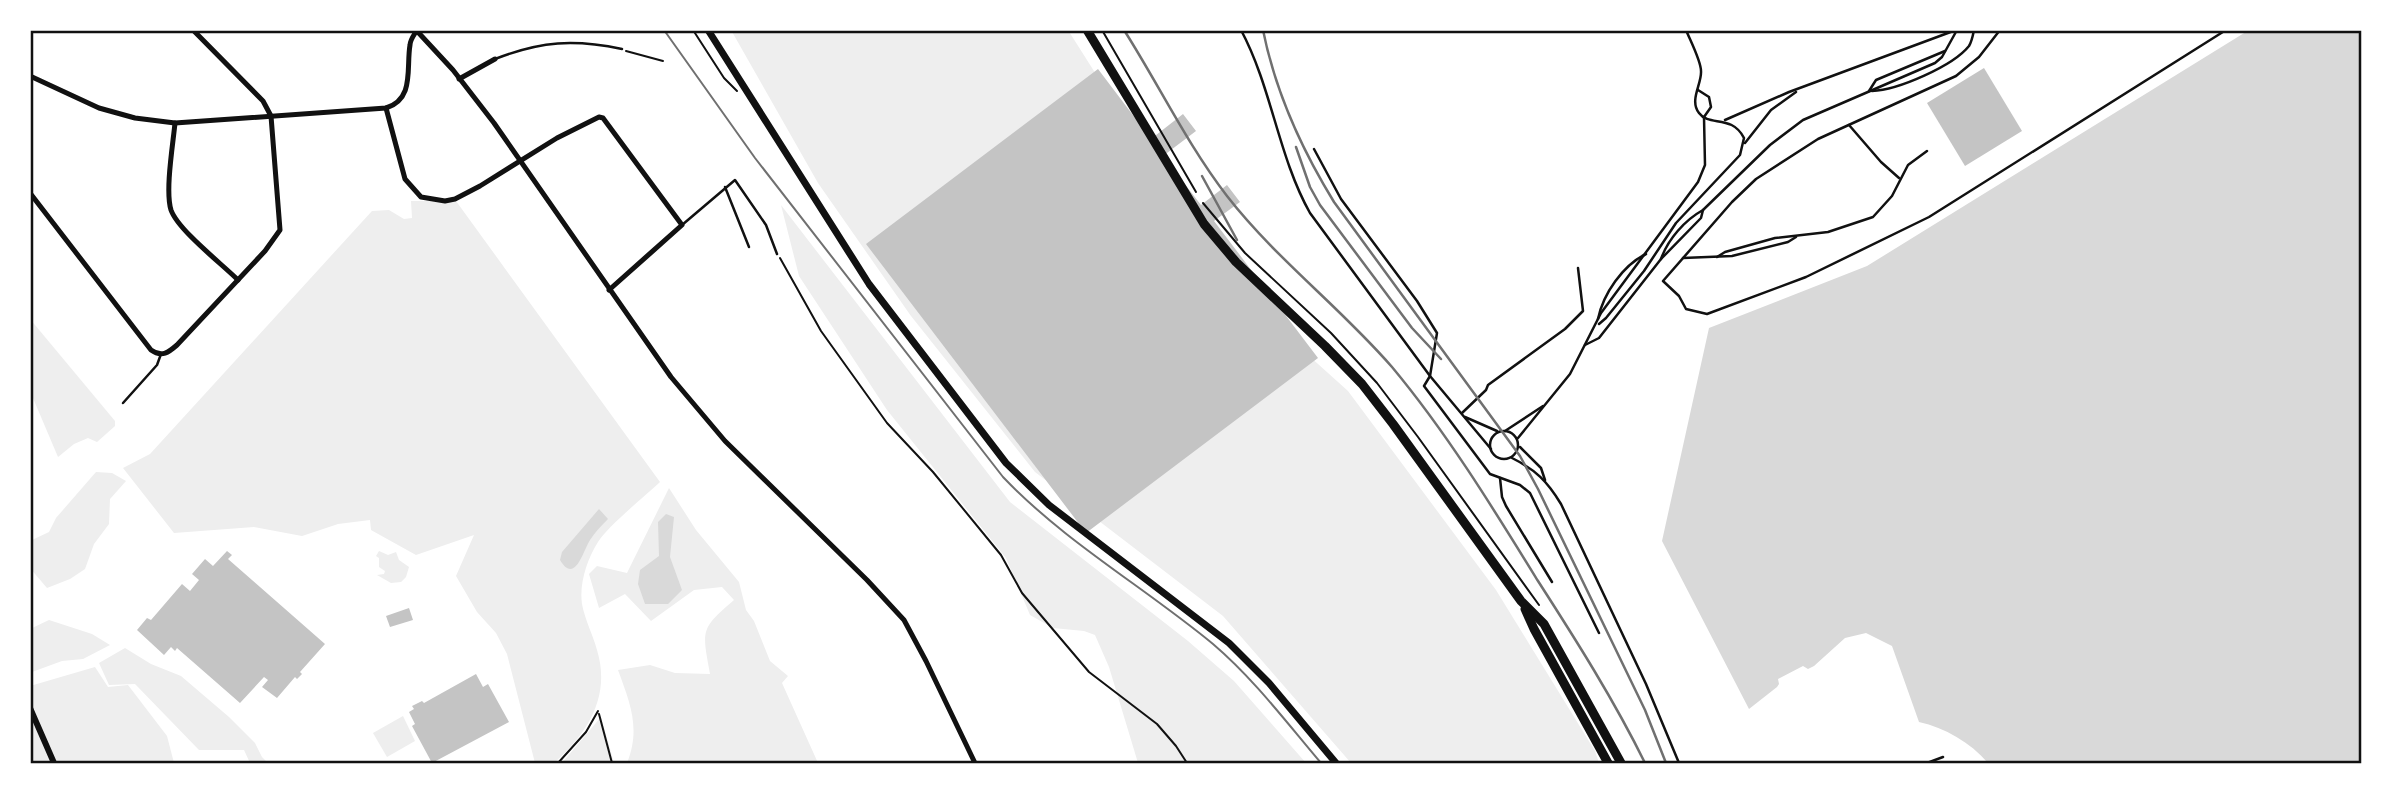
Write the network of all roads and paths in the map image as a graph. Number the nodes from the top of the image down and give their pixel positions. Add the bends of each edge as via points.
1 (193, 30) edge
2 (416, 30) edge
3 (693, 30) edge
4 (708, 30) edge
5 (1087, 30) edge
6 (1102, 30) edge
7 (1241, 30) edge
8 (1686, 30) edge
9 (1957, 30) edge
10 (1974, 30) edge
11 (2000, 30) edge
12 (2226, 30) edge
13 (622, 50) joint
14 (1946, 51) junction
15 (495, 59) joint
16 (663, 61) dead end
17 (30, 76) edge
18 (459, 79) junction
19 (1698, 90) junction
20 (1797, 91) junction
21 (1869, 91) junction
22 (753, 104) junction
23 (386, 108) junction
24 (271, 116) junction
25 (1704, 117) junction
26 (1722, 121) junction
27 (175, 123) junction
28 (1849, 125) junction
29 (1743, 146) junction
30 (1314, 149) dead end
31 (1927, 151) dead end
32 (521, 162) junction
33 (1900, 179) junction
34 (725, 187) junction
35 (1196, 192) dead end
36 (30, 193) edge
37 (1202, 202) dead end
38 (1703, 210) junction
39 (682, 225) junction
40 (1796, 237) junction
41 (749, 247) dead end
42 (1646, 253) junction
43 (777, 254) joint
44 (1717, 257) junction
45 (1683, 258) junction
46 (1661, 259) junction
47 (1578, 268) dead end
48 (238, 280) junction
49 (609, 290) junction
50 (1596, 326) junction
51 (1585, 345) junction
52 (161, 354) junction
53 (1430, 376) junction
54 (123, 403) dead end
55 (1546, 404) junction
56 (1463, 415) junction
57 (1504, 431) junction
58 (1498, 432) junction
59 (1518, 438) junction
60 (1519, 446) junction
61 (1491, 449) junction
62 (1512, 458) junction
63 (1500, 478) junction
64 (1545, 480) junction
65 (1477, 519) dead end
66 (1552, 582) dead end
67 (1521, 601) junction
68 (1599, 633) dead end
69 (30, 708) edge
70 (1942, 757) dead end
71 (54, 763) edge
72 (558, 763) edge
73 (612, 763) edge
74 (975, 763) edge
75 (1187, 763) edge
76 (1336, 763) edge
77 (1608, 763) edge
78 (1621, 763) edge
79 (1679, 763) edge
80 (1927, 763) edge

1 - 24 street via 263,101
2 - 18 street
2 - 23 street via 410,43 406,90
3 - 22 path via 732,88
4 - 22 main road
5 - 67 highway via 1204,224 1362,384
6 - 35 path
7 - 53 lane via 1259,68 1306,207
8 - 19 lane via 1701,71
9 - 14 lane
9 - 20 lane
10 - 21 lane via 1969,46 1948,63 1884,90
11 - 28 lane via 1956,76
12 - 45 lane via 1929,217 1805,277 1707,314 1698,313 1686,309 1663,281
13 - 15 lane via 556,42
13 - 16 path
14 - 21 lane via 1935,63
14 - 21 lane via 1877,80
15 - 18 street
17 - 27 street via 107,110
18 - 32 street
19 - 25 lane via 1695,102
19 - 25 lane via 1710,101
20 - 26 lane
20 - 29 lane via 1771,110
21 - 38 lane via 1803,120
22 - 76 main road via 881,301 1006,463 1049,505 1229,643
23 - 24 street
23 - 32 street via 402,173 421,197 455,199
24 - 27 street
24 - 48 street via 280,230
25 - 26 lane
25 - 42 lane via 1703,172
26 - 29 lane via 1741,131
27 - 48 street via 171,210
28 - 33 lane
28 - 45 lane via 1797,151 1756,179
29 - 50 lane
30 - 53 lane via 1341,200 1437,333
31 - 33 lane via 1908,165
32 - 39 street via 574,129 603,118
32 - 49 street
33 - 40 lane via 1873,217
34 - 39 lane
34 - 41 lane
34 - 43 lane via 736,180 766,225
36 - 52 street via 151,350
37 - 65 path via 1245,253 1377,383
38 - 46 lane via 1701,218
38 - 46 lane via 1672,239
39 - 49 street
40 - 44 lane via 1752,252
40 - 44 lane via 1774,238
42 - 50 lane
42 - 50 lane via 1633,260 1612,287 1600,305
43 - 75 path via 821,331 887,423 1001,555 1022,593 1089,672 1157,724
44 - 45 lane
46 - 51 lane via 1599,338
47 - 56 lane via 1583,311 1489,385
48 - 52 street via 177,345
49 - 74 street via 710,425 904,620
50 - 51 lane
51 - 55 lane
52 - 54 lane via 157,365
53 - 56 lane
53 - 63 lane via 1424,386 1427,391 1490,474
55 - 57 lane
55 - 59 lane
56 - 58 lane
56 - 61 lane
57 - 58 lane
57 - 59 lane
58 - 61 lane via 1491,439
59 - 60 lane
60 - 62 lane
60 - 64 lane via 1541,468
61 - 62 lane via 1498,458
62 - 64 lane
63 - 66 lane via 1506,506
63 - 68 lane via 1530,493
64 - 79 lane via 1561,504
67 - 77 highway
67 - 78 highway via 1544,624
69 - 71 street
70 - 80 lane
72 - 73 path via 598,711

